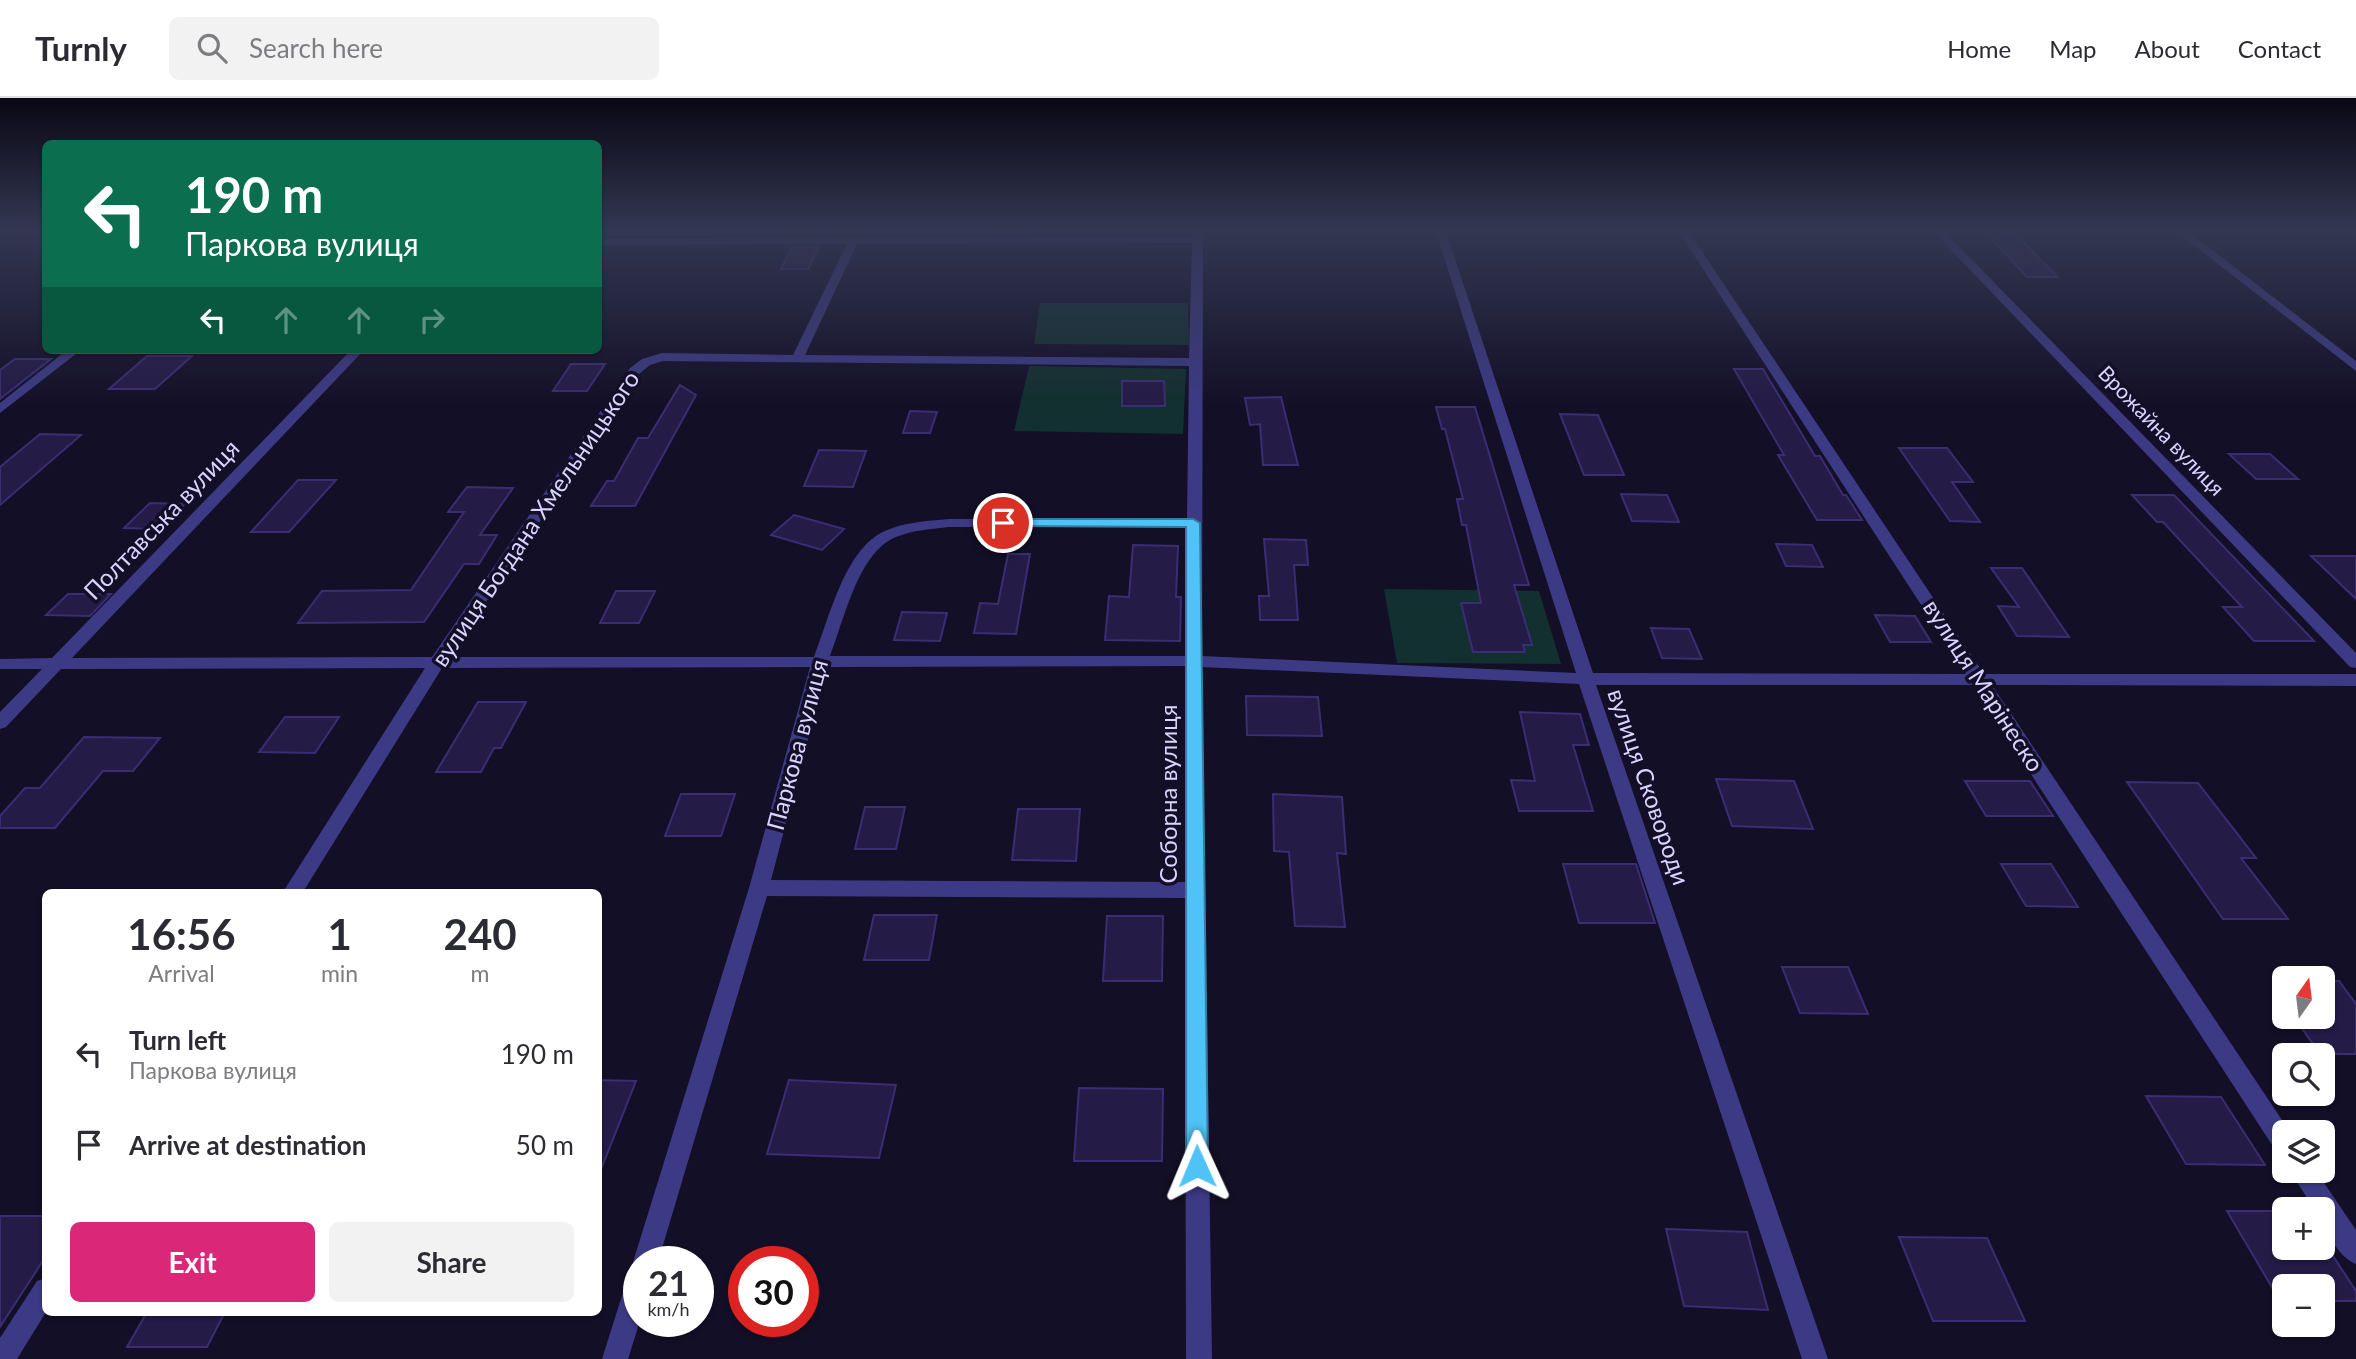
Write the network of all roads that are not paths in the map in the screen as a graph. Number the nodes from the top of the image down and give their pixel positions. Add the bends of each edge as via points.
1 (831, 288) edge
2 (1195, 288) edge
3 (1459, 288) edge
4 (1721, 288) edge
5 (1993, 288) edge
6 (2254, 288) edge
7 (70, 354) edge
8 (354, 354) edge
9 (797, 358) junction
10 (1193, 362) junction
11 (2356, 367) edge
12 (0, 409) edge
13 (1193, 523) junction
14 (1194, 661) junction
15 (820, 662) junction
16 (2356, 663) edge
17 (0, 664) edge
18 (55, 664) junction
19 (436, 664) junction
20 (1586, 679) junction
21 (1978, 680) junction
22 (2356, 680) edge
23 (0, 723) edge
24 (759, 888) junction
25 (295, 889) edge
26 (1194, 890) junction
27 (2272, 1125) edge
28 (2310, 1183) edge
29 (650, 1246) edge
30 (2356, 1252) edge
31 (42, 1296) edge
32 (623, 1334) edge
33 (2, 1359) edge
34 (615, 1359) edge
35 (1199, 1359) edge
36 (1815, 1359) edge

1 - 9 street
2 - 10 street, Соборна вулиця
3 - 20 street, вулиця Сковороди
4 - 21 street, вулиця Марінеско
5 - 16 street, Врожайна вулиця
6 - 11 street
7 - 12 street
8 - 18 street, Полтавська вулиця
9 - 10 street, вулиця Богдана Хмельницького
9 - 19 street, вулиця Богдана Хмельницького via 662,357 640,366
10 - 13 street, Соборна вулиця
13 - 14 street, Соборна вулиця
13 - 15 street, Паркова вулиця via 949,523 889,534 872,545 858,563
14 - 15 street
14 - 20 street
14 - 26 street, Соборна вулиця
15 - 19 street
15 - 24 street, Паркова вулиця
17 - 18 street
18 - 19 street
18 - 23 street, Полтавська вулиця
19 - 25 street, вулиця Богдана Хмельницького
20 - 21 street
20 - 36 street, вулиця Сковороди
21 - 22 street
21 - 27 street, вулиця Марінеско
24 - 26 street
24 - 29 street, Паркова вулиця
26 - 35 street, Соборна вулиця
28 - 30 street
31 - 33 street
32 - 34 street

